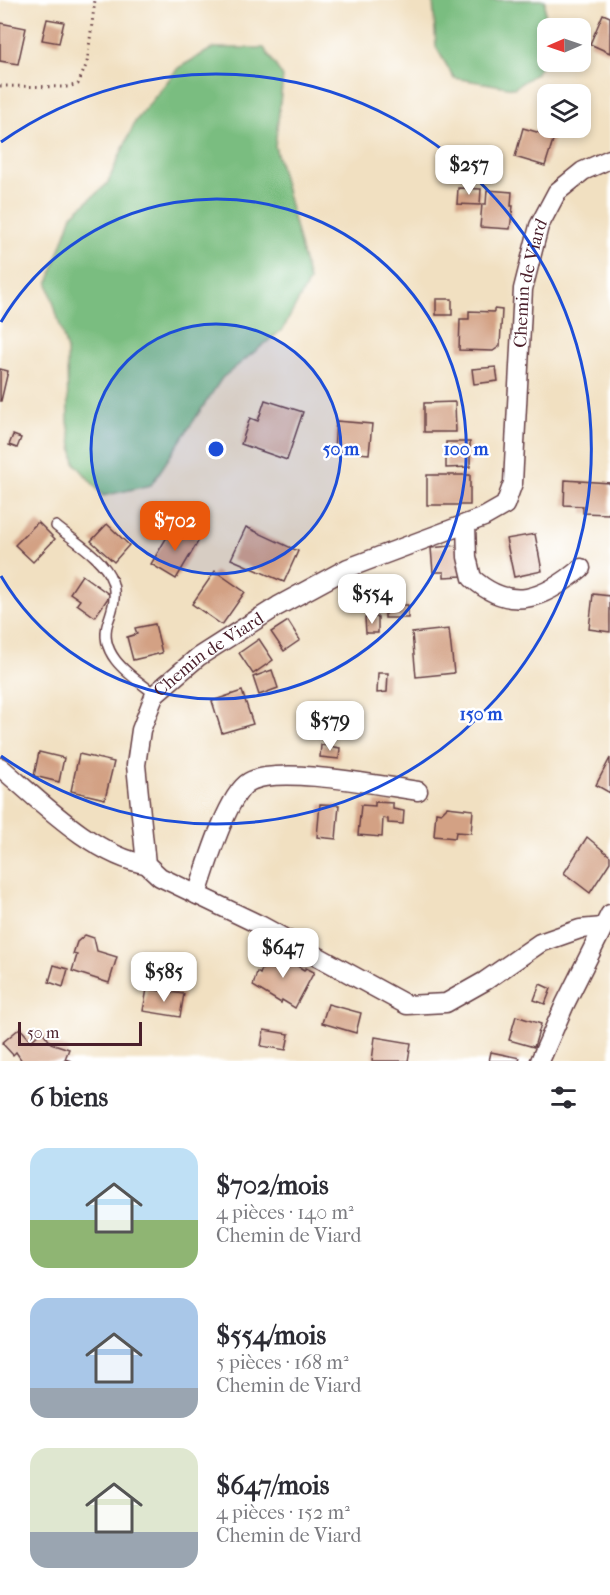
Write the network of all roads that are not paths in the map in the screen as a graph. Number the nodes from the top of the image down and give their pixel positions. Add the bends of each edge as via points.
1 (610, 159) edge
2 (466, 524) junction
3 (56, 526) dead end
4 (581, 568) dead end
5 (155, 694) junction
6 (0, 767) edge
7 (418, 791) dead end
8 (146, 864) junction
9 (197, 895) junction
10 (606, 921) edge
11 (540, 1061) edge

1 - 2 street, Chemin de Viard via 584,171 557,192 540,226 524,289 513,483 505,505
2 - 4 street via 472,578 501,598 525,600 562,584
2 - 5 street, Chemin de Viard via 348,568 278,606 198,657
3 - 5 lane via 100,563 112,579 115,594 106,627 108,643 116,663
5 - 8 street, Chemin de Viard via 141,730 136,765
6 - 8 street via 73,829 129,862
7 - 9 street via 328,778 269,777 248,782 236,796 214,843
8 - 9 street via 160,877
9 - 10 street via 407,1005 446,1003 540,944
10 - 11 street

